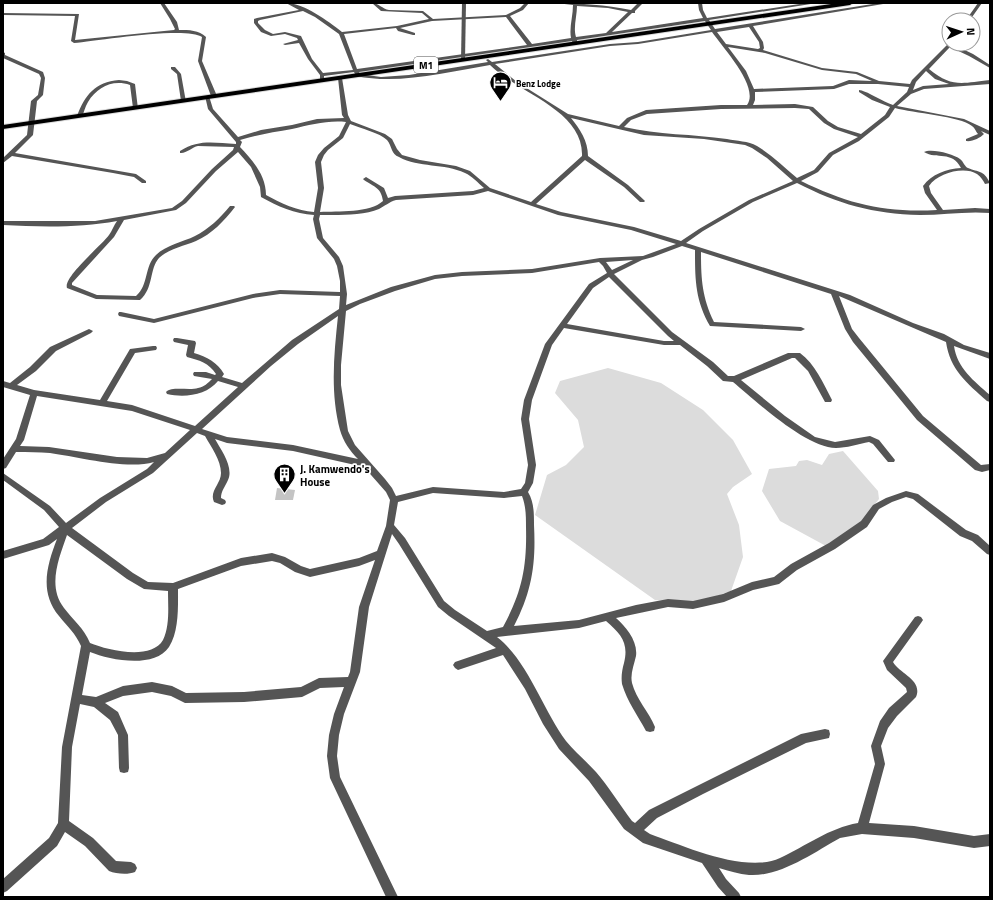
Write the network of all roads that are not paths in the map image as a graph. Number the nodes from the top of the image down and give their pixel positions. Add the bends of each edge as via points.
1 (162, 3) edge
2 (288, 3) edge
3 (374, 3) edge
4 (464, 3) edge
5 (527, 3) edge
6 (558, 3) edge
7 (641, 3) edge
8 (700, 3) edge
9 (815, 3) edge
10 (850, 3) edge
11 (887, 3) edge
12 (980, 3) edge
13 (574, 4) edge
14 (304, 10) junction
15 (633, 12) junction
16 (974, 12) edge
17 (3, 14) edge
18 (507, 16) junction
19 (463, 19) junction
20 (432, 20) junction
21 (707, 21) junction
22 (751, 26) junction
23 (397, 27) junction
24 (714, 30) junction
25 (175, 31) junction
26 (341, 33) junction
27 (413, 34) dead end
28 (605, 36) junction
29 (301, 41) junction
30 (574, 41) junction
31 (286, 44) dead end
32 (530, 45) junction
33 (726, 45) junction
34 (760, 50) junction
35 (942, 52) edge
36 (965, 52) edge
37 (3, 53) edge
38 (463, 57) junction
39 (485, 57) junction
40 (490, 63) junction
41 (990, 67) edge
42 (173, 68) dead end
43 (926, 69) junction
44 (357, 73) junction
45 (322, 78) junction
46 (340, 78) junction
47 (878, 82) junction
48 (990, 82) edge
49 (956, 85) junction
50 (910, 90) junction
51 (751, 91) junction
52 (861, 91) dead end
53 (214, 96) junction
54 (206, 97) junction
55 (184, 101) junction
56 (749, 106) junction
57 (893, 107) junction
58 (136, 108) junction
59 (566, 115) junction
60 (80, 116) junction
61 (348, 121) junction
62 (30, 123) junction
63 (975, 126) junction
64 (3, 127) edge
65 (620, 128) junction
66 (990, 133) edge
67 (861, 136) junction
68 (237, 139) junction
69 (968, 140) dead end
70 (238, 147) junction
71 (182, 152) dead end
72 (927, 152) dead end
73 (12, 154) junction
74 (585, 158) junction
75 (3, 162) edge
76 (964, 169) junction
77 (366, 179) dead end
78 (797, 181) junction
79 (144, 182) dead end
80 (988, 183) dead end
81 (488, 189) junction
82 (386, 201) junction
83 (642, 201) dead end
84 (532, 204) junction
85 (232, 207) dead end
86 (990, 211) edge
87 (941, 212) junction
88 (316, 214) junction
89 (121, 219) junction
90 (3, 223) edge
91 (683, 243) junction
92 (698, 248) junction
93 (651, 256) junction
94 (600, 260) junction
95 (610, 274) junction
96 (834, 292) junction
97 (344, 294) junction
98 (342, 310) junction
99 (120, 314) dead end
100 (562, 324) junction
101 (801, 329) dead end
102 (89, 331) dead end
103 (177, 340) dead end
104 (950, 342) junction
105 (681, 343) junction
106 (153, 348) dead end
107 (990, 356) edge
108 (197, 374) dead end
109 (217, 378) junction
110 (735, 379) junction
111 (3, 384) edge
112 (11, 386) junction
113 (244, 386) junction
114 (170, 392) dead end
115 (34, 393) junction
116 (990, 399) edge
117 (828, 400) dead end
118 (102, 403) junction
119 (198, 429) junction
120 (208, 434) junction
121 (15, 449) junction
122 (168, 455) junction
123 (891, 460) dead end
124 (366, 464) junction
125 (3, 466) edge
126 (990, 467) edge
127 (3, 476) edge
128 (524, 492) junction
129 (394, 500) junction
130 (222, 502) dead end
131 (390, 526) junction
132 (65, 528) junction
133 (990, 550) edge
134 (381, 554) junction
135 (3, 555) edge
136 (173, 587) junction
137 (608, 617) junction
138 (918, 620) dead end
139 (506, 631) junction
140 (486, 635) junction
141 (86, 646) junction
142 (505, 650) junction
143 (458, 665) dead end
144 (351, 682) junction
145 (76, 700) junction
146 (96, 702) junction
147 (650, 727) dead end
148 (826, 734) dead end
149 (124, 768) dead end
150 (63, 824) junction
151 (862, 828) junction
152 (635, 830) junction
153 (990, 840) edge
154 (706, 859) junction
155 (131, 868) dead end
156 (3, 888) edge
157 (392, 897) edge
158 (735, 897) edge

1 - 25 street via 174,20 177,29
2 - 14 street
3 - 20 street via 383,10 423,12
4 - 19 street
5 - 18 street via 524,8
6 - 13 street
7 - 15 street
8 - 21 street
9 - 21 street
10 - 21 highway, M1
11 - 22 street
12 - 16 street
13 - 15 street
13 - 30 street
14 - 26 street
14 - 29 street via 256,21 264,31 273,35 285,33 299,37
15 - 28 street
17 - 25 street via 77,15 74,42
18 - 19 street
18 - 32 street
19 - 20 street
19 - 38 street
20 - 23 street
21 - 24 street
21 - 28 highway, M1
22 - 24 street
22 - 34 street via 761,42
23 - 26 street
23 - 27 street
24 - 33 street
24 - 40 street
25 - 53 street via 187,31 204,38 200,62
26 - 44 street
28 - 30 highway, M1
29 - 31 street
29 - 45 street
30 - 32 street
30 - 39 highway, M1
32 - 38 street
33 - 34 street
33 - 51 street via 742,68
34 - 47 street via 822,69 857,73
35 - 43 street
36 - 41 street
37 - 62 street via 3,56 42,75 40,94 34,101
38 - 39 highway, M1
38 - 44 highway, M1
39 - 40 street
40 - 44 street via 409,76 381,78
40 - 59 street via 510,80
42 - 55 street via 179,74
43 - 49 street via 938,78
43 - 50 street via 914,81
44 - 45 street
44 - 46 highway, M1
45 - 46 highway, M1
45 - 53 highway, M1
46 - 61 street
47 - 50 street
47 - 51 street via 849,82 834,87
48 - 49 street
49 - 50 street
50 - 57 street
51 - 56 street via 752,101
52 - 57 street via 880,103
53 - 54 highway, M1
54 - 55 highway, M1
54 - 68 street via 211,109
55 - 58 highway, M1
56 - 65 street via 646,112 630,119
56 - 67 street via 811,108 836,128
57 - 63 street via 961,120
57 - 67 street via 887,116
58 - 60 highway, M1
58 - 60 street via 132,84 112,81 97,88 85,101
59 - 65 street
59 - 74 street via 581,136
60 - 62 highway, M1
61 - 68 street via 317,121
61 - 81 street via 383,135 390,140 400,156 468,172
61 - 88 street via 342,137 326,149 318,162 321,188
62 - 64 highway, M1
62 - 73 street via 30,135
63 - 66 street
63 - 69 street via 981,134
65 - 78 street via 746,144 769,157
67 - 78 street via 831,154 816,171
68 - 70 street
70 - 71 street via 198,144
70 - 88 street via 254,166 263,187 263,196 298,211
70 - 89 street via 194,193 174,209
72 - 76 street via 952,156 961,162
73 - 75 street
73 - 79 street via 113,170 136,176
74 - 83 street via 626,186
74 - 84 street
76 - 80 street via 979,173
76 - 87 street via 944,173 927,183 928,193
77 - 82 street via 382,188
78 - 87 street via 833,197 874,209 894,212
78 - 91 street via 751,201
81 - 82 street via 473,193 395,198
81 - 84 street
82 - 88 street via 375,208
84 - 91 street via 560,214 632,228
85 - 89 street via 203,235 156,258 143,294 138,298 96,297 69,286 74,276 112,236
86 - 87 street
88 - 97 street via 320,238 337,258 340,266
89 - 90 street via 79,224
91 - 92 street
91 - 93 street
92 - 96 street
92 - 101 street via 698,281 705,310 712,324
93 - 94 street
93 - 95 street
94 - 95 street via 609,269
94 - 98 street via 532,271 451,275 424,280 376,295
95 - 100 street via 591,286
95 - 105 street
96 - 104 street via 932,332
96 - 126 street via 856,340 911,407 978,468
97 - 98 street
97 - 99 street via 299,292 252,296 154,322
98 - 113 street via 283,352
98 - 124 street via 337,365 339,401 344,431 352,447
100 - 105 street via 664,343
100 - 128 street via 544,354 544,361 528,400 525,419 532,465 529,484
102 - 112 street via 53,349
103 - 109 street via 192,343 190,355 202,358 217,367 220,374
104 - 107 street
104 - 116 street via 954,362 970,383
105 - 110 street via 726,379
106 - 118 street via 133,351
108 - 109 street
109 - 113 street
109 - 114 street via 208,388 198,392
110 - 117 street via 791,355 797,355 804,361
110 - 123 street via 782,418 813,439 835,445 870,439 876,442
111 - 112 street
112 - 115 street
113 - 119 street
115 - 118 street
115 - 121 street
118 - 119 street via 132,408
119 - 120 street
119 - 122 street
120 - 124 street via 227,440 293,448
120 - 130 street via 223,463 225,477 216,491 217,500
121 - 122 street via 48,450 117,460 147,461
121 - 125 street
122 - 132 street
124 - 129 street via 386,486
127 - 132 street via 47,508
128 - 129 street via 504,495 433,490
128 - 139 street via 528,497 529,508 530,563 525,589
129 - 131 street
131 - 134 street
131 - 140 street via 442,604 452,614
132 - 135 street via 46,542
132 - 136 street via 147,586
132 - 141 street via 51,573 53,601 82,634
133 - 137 street via 975,538 963,533 916,496 906,494 876,507 864,524 776,581 752,586 708,602 693,605 668,603
134 - 136 street via 359,562 310,573 272,557 241,562
134 - 144 street via 364,607 358,661
136 - 141 street via 172,620 165,644 158,651 132,656 116,655 101,653
137 - 139 street via 579,624
137 - 147 street via 620,627 628,642 632,653 627,683
138 - 151 street via 888,661 895,674 909,682 912,694 893,712 884,725 876,746 880,764
139 - 140 street
140 - 142 street
141 - 145 street
142 - 143 street
142 - 152 street via 563,745 593,777 620,816
144 - 146 street via 319,683 302,692 237,698 185,698 172,691 152,687 123,692
144 - 157 street via 334,735 332,756 335,778
145 - 146 street
145 - 150 street via 67,747
146 - 149 street via 114,716 123,735
148 - 152 street via 805,738 699,790 653,814
150 - 155 street via 89,842 113,867
150 - 156 street via 53,842
151 - 153 street via 914,832 974,842
151 - 154 street via 838,834 780,864 767,868 750,869
152 - 154 street via 647,839
154 - 158 street

